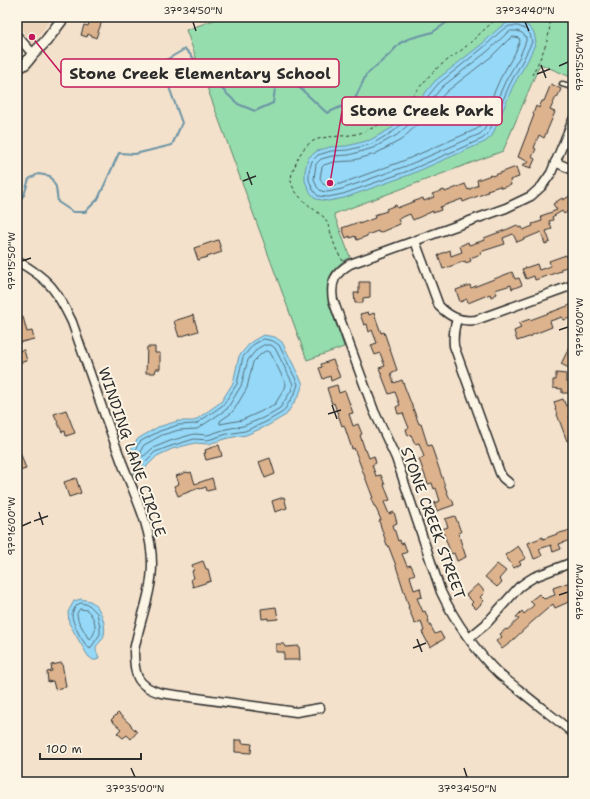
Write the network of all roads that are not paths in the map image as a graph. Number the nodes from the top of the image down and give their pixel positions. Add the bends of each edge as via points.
1 (64, 17) edge
2 (17, 36) edge
3 (33, 54) junction
4 (17, 69) edge
5 (562, 84) dead end
6 (573, 87) edge
7 (573, 120) edge
8 (555, 162) junction
9 (573, 170) edge
10 (415, 241) junction
11 (17, 261) edge
12 (573, 285) edge
13 (457, 319) junction
14 (509, 483) dead end
15 (573, 562) edge
16 (469, 638) junction
17 (320, 708) dead end
18 (573, 733) edge

1 - 3 street
2 - 3 street
3 - 4 street
5 - 6 lane
7 - 8 street
8 - 9 street
8 - 10 street via 542,186 531,196 506,208
10 - 13 street via 439,306
10 - 16 street, STONE CREEK STREET via 350,264 340,271 332,287 332,300 374,411 396,458 441,592 454,618
11 - 17 street, WINDING LANE CIRCLE via 48,282 64,305 149,534 152,574 134,651 139,681 149,689 161,693 296,712
12 - 13 street via 476,320
13 - 14 street via 453,329 454,346 500,473
15 - 16 street via 534,577 519,587 486,624
16 - 18 street, STONE CREEK STREET via 499,674

